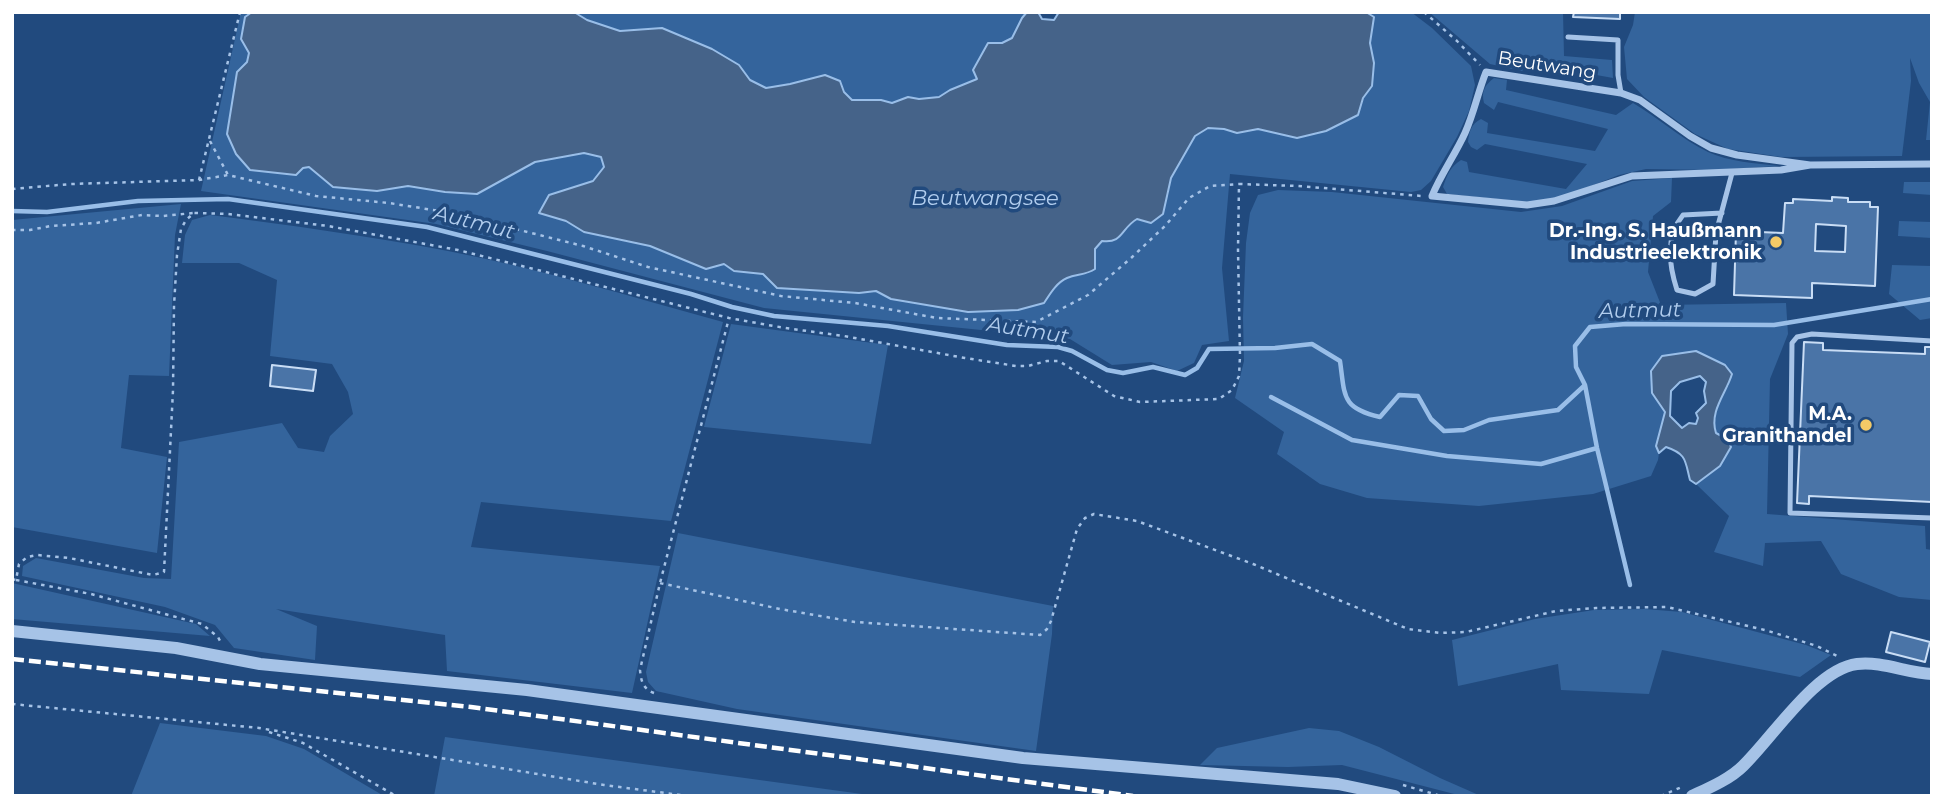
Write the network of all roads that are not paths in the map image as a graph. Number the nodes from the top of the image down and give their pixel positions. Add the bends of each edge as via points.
1 (1568, 37) dead end
2 (1621, 93) junction
3 (1810, 164) junction
4 (1932, 164) edge
5 (1732, 173) junction
6 (1722, 213) junction
7 (1932, 341) edge
8 (1932, 518) edge
9 (12, 631) edge
10 (1932, 674) edge
11 (1317, 790) edge
12 (1395, 796) edge
13 (1692, 796) edge

1 - 2 lane via 1618,40
2 - 3 street, Beutwang via 1640,100 1711,148
2 - 5 street, Beutwang via 1486,72 1474,111 1432,196 1527,205 1632,176
3 - 4 street, Beutwang
3 - 5 street, Beutwang
5 - 6 lane
6 - 6 lane via 1713,284 1695,294 1677,290 1670,270 1674,226 1683,215
7 - 8 lane via 1812,334 1792,343 1790,513
9 - 11 street via 176,648 260,664 527,690 1023,758 1189,771
10 - 13 street via 1875,664 1845,667 1812,690 1741,768
11 - 12 street via 1339,784

